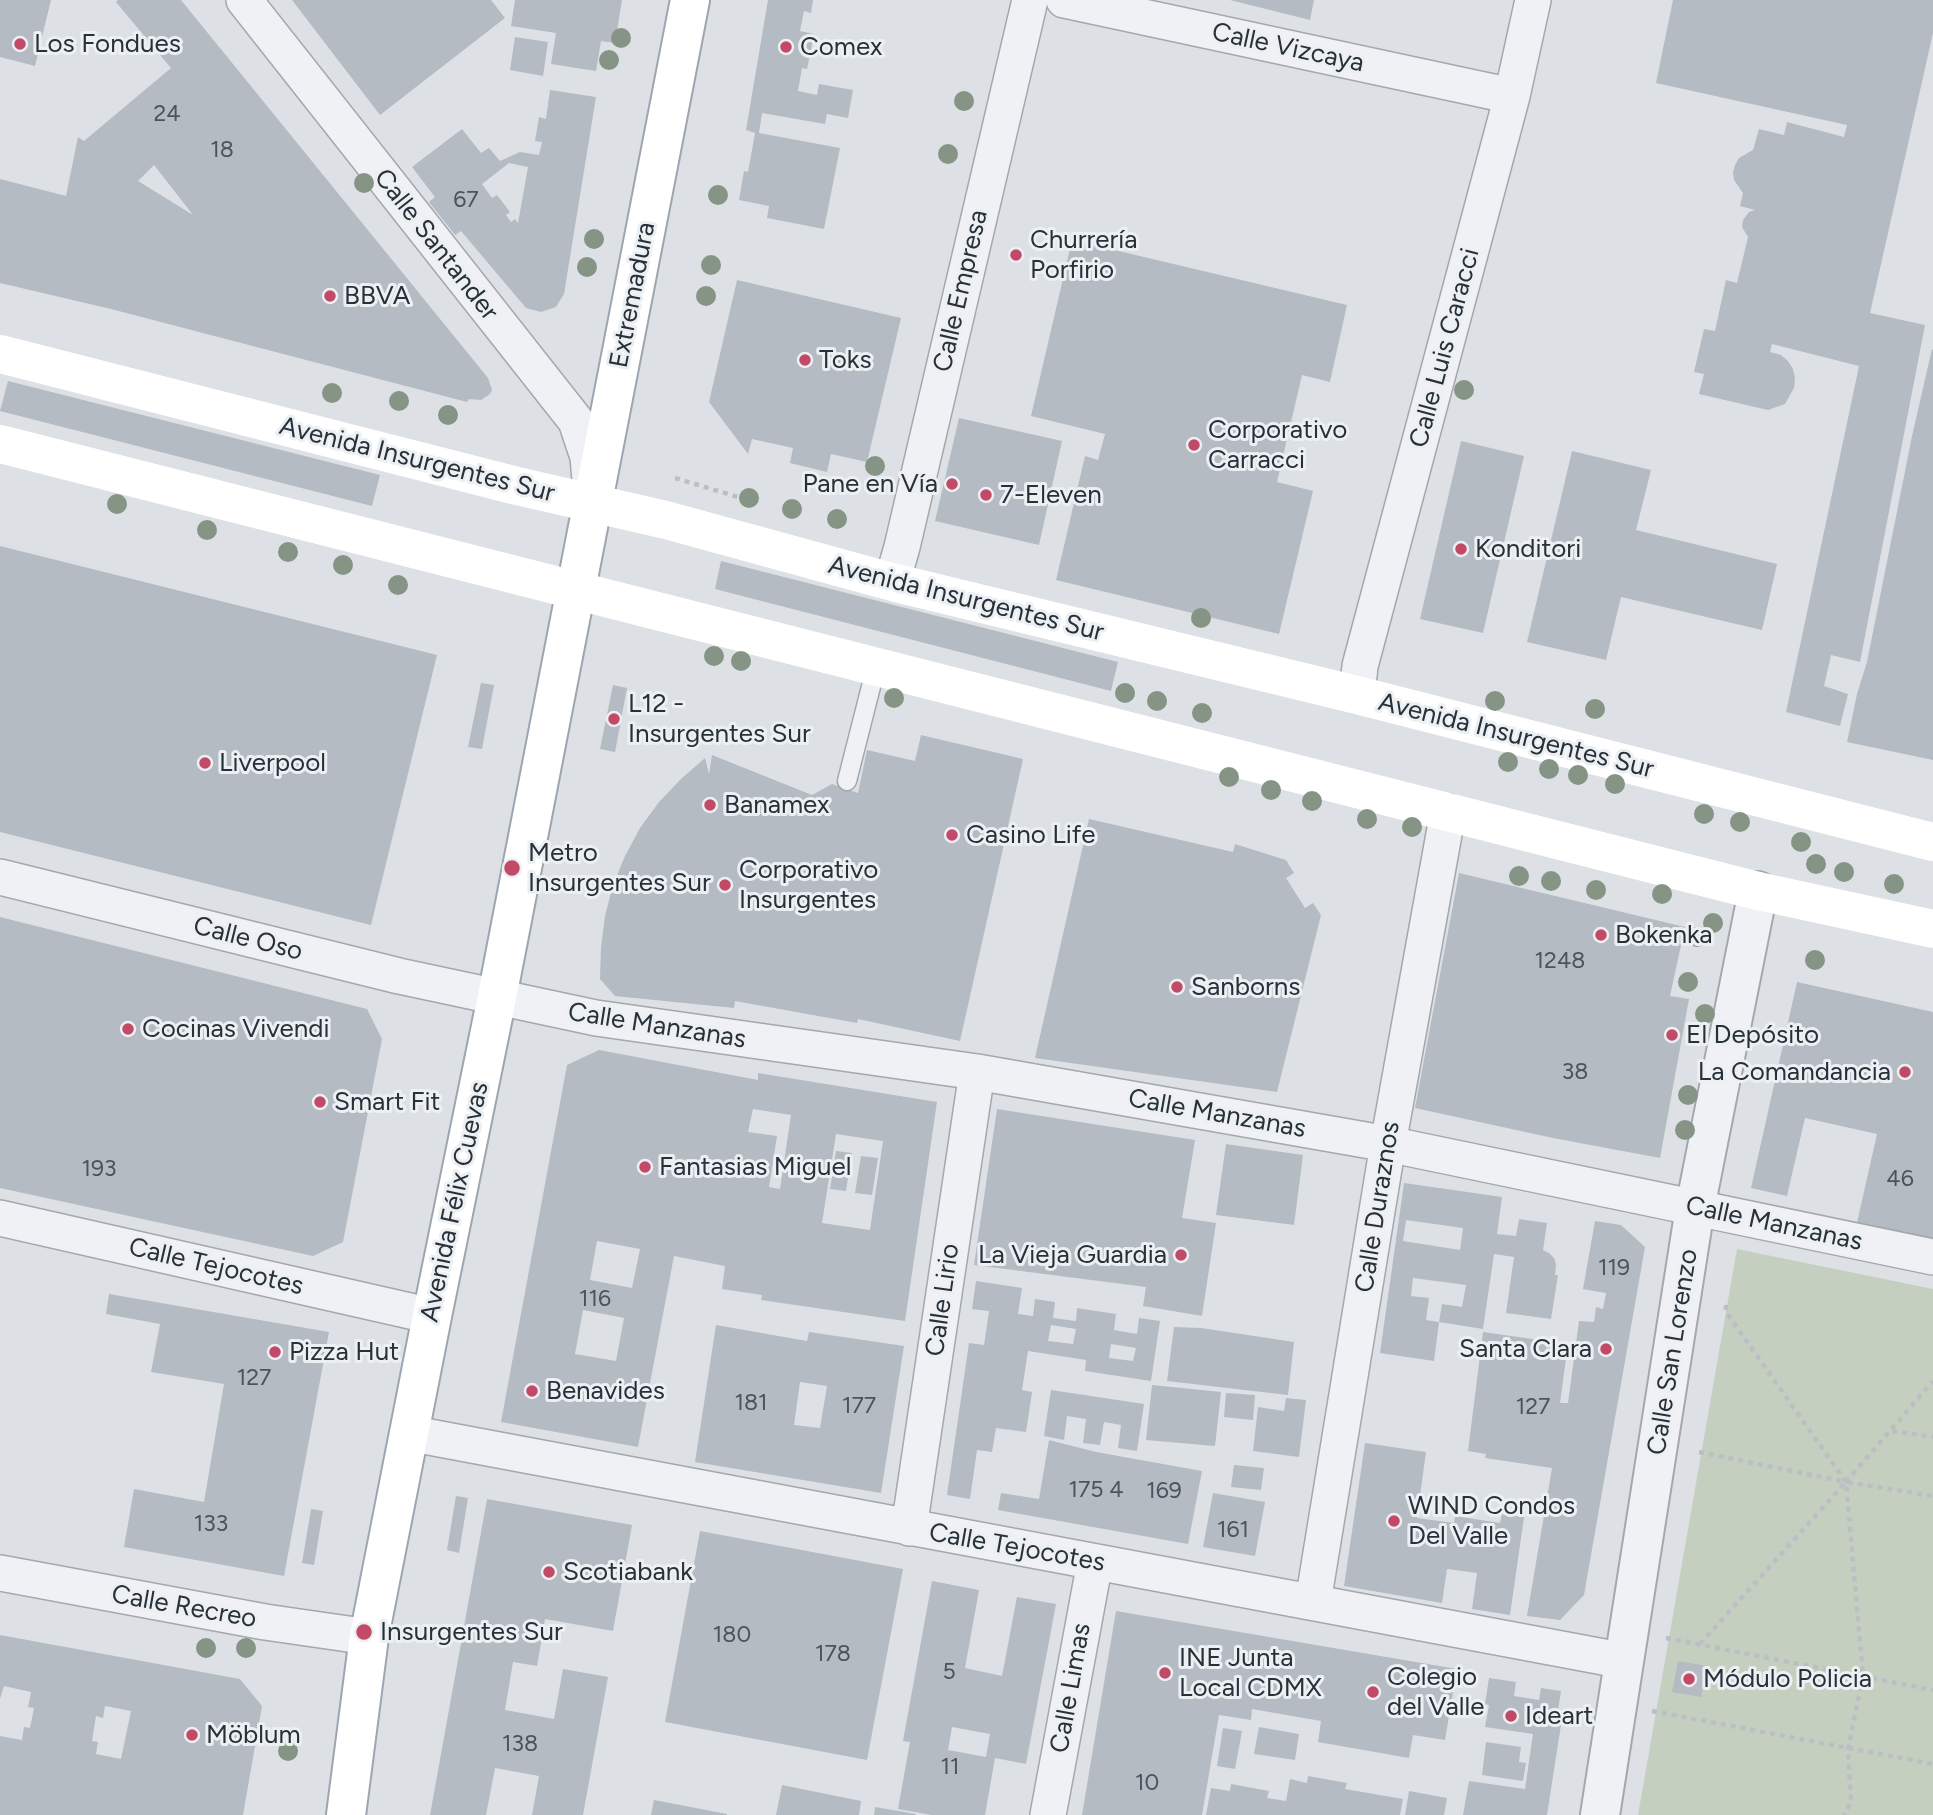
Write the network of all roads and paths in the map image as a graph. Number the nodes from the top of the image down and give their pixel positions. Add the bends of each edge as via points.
1 (244, 0) edge
2 (690, 0) edge
3 (1030, 0) edge
4 (1064, 0) edge
5 (1533, 0) edge
6 (1512, 96) junction
7 (0, 354) edge
8 (0, 444) edge
9 (593, 504) junction
10 (892, 582) junction
11 (576, 591) junction
12 (876, 667) junction
13 (1357, 695) junction
14 (847, 781) dead end
15 (1448, 812) junction
16 (1933, 842) edge
17 (0, 877) edge
18 (1758, 891) junction
19 (1933, 929) edge
20 (497, 997) junction
21 (977, 1072) junction
22 (1388, 1144) junction
23 (1695, 1208) junction
24 (0, 1217) edge
25 (1933, 1257) edge
26 (1726, 1305) dead end
27 (432, 1315) junction
28 (1933, 1381) edge
29 (1892, 1431) junction
30 (408, 1433) junction
31 (1933, 1437) edge
32 (1699, 1452) dead end
33 (1846, 1482) junction
34 (1933, 1496) edge
35 (909, 1528) junction
36 (1095, 1562) junction
37 (0, 1573) edge
38 (1313, 1602) junction
39 (369, 1637) junction
40 (1664, 1637) dead end
41 (1700, 1644) junction
42 (1625, 1661) junction
43 (1863, 1676) junction
44 (1933, 1690) edge
45 (1651, 1711) dead end
46 (1848, 1749) junction
47 (1933, 1764) edge
48 (346, 1815) edge
49 (1048, 1815) edge
50 (1600, 1815) edge
51 (1844, 1815) edge

1 - 9 street, Calle Santander via 576,421 588,457
2 - 9 main road, Extremadura
3 - 10 street, Calle Empresa
4 - 6 street, Calle Vizcaya
5 - 6 street, Calle Luis Caracci
6 - 13 street, Calle Luis Caracci via 1360,666
7 - 9 main road, Avenida Insurgentes Sur
8 - 11 main road
9 - 10 main road, Avenida Insurgentes Sur
9 - 11 main road, Extremadura
10 - 13 main road, Avenida Insurgentes Sur
11 - 12 main road
11 - 20 main road, Avenida Félix Cuevas
12 - 14 lane
12 - 15 main road
13 - 16 main road, Avenida Insurgentes Sur
15 - 18 main road
15 - 22 street, Calle Duraznos
17 - 20 street, Calle Oso
18 - 19 main road
18 - 23 street, Calle San Lorenzo
20 - 21 street, Calle Manzanas via 596,1018
20 - 27 main road, Avenida Félix Cuevas
21 - 22 street, Calle Manzanas
21 - 35 street, Calle Lirio
22 - 23 street, Calle Manzanas
22 - 38 street, Calle Duraznos
23 - 25 street, Calle Manzanas
23 - 42 street, Calle San Lorenzo
24 - 27 street, Calle Tejocotes
26 - 33 path via 1726,1312
27 - 30 main road, Avenida Félix Cuevas
28 - 29 path
29 - 31 path
29 - 33 path
30 - 35 street, Calle Tejocotes
30 - 39 main road, Avenida Félix Cuevas
32 - 33 path
33 - 34 path
33 - 41 path
33 - 43 path
35 - 36 street, Calle Tejocotes
36 - 38 street, Calle Tejocotes
36 - 49 street, Calle Limas
37 - 39 street, Calle Recreo
38 - 42 street, Calle Tejocotes
39 - 48 main road, Avenida Félix Cuevas
40 - 41 path
41 - 43 path
42 - 50 street, Calle San Lorenzo
43 - 44 path
43 - 46 path
45 - 46 path
46 - 47 path
46 - 51 path via 1850,1801

